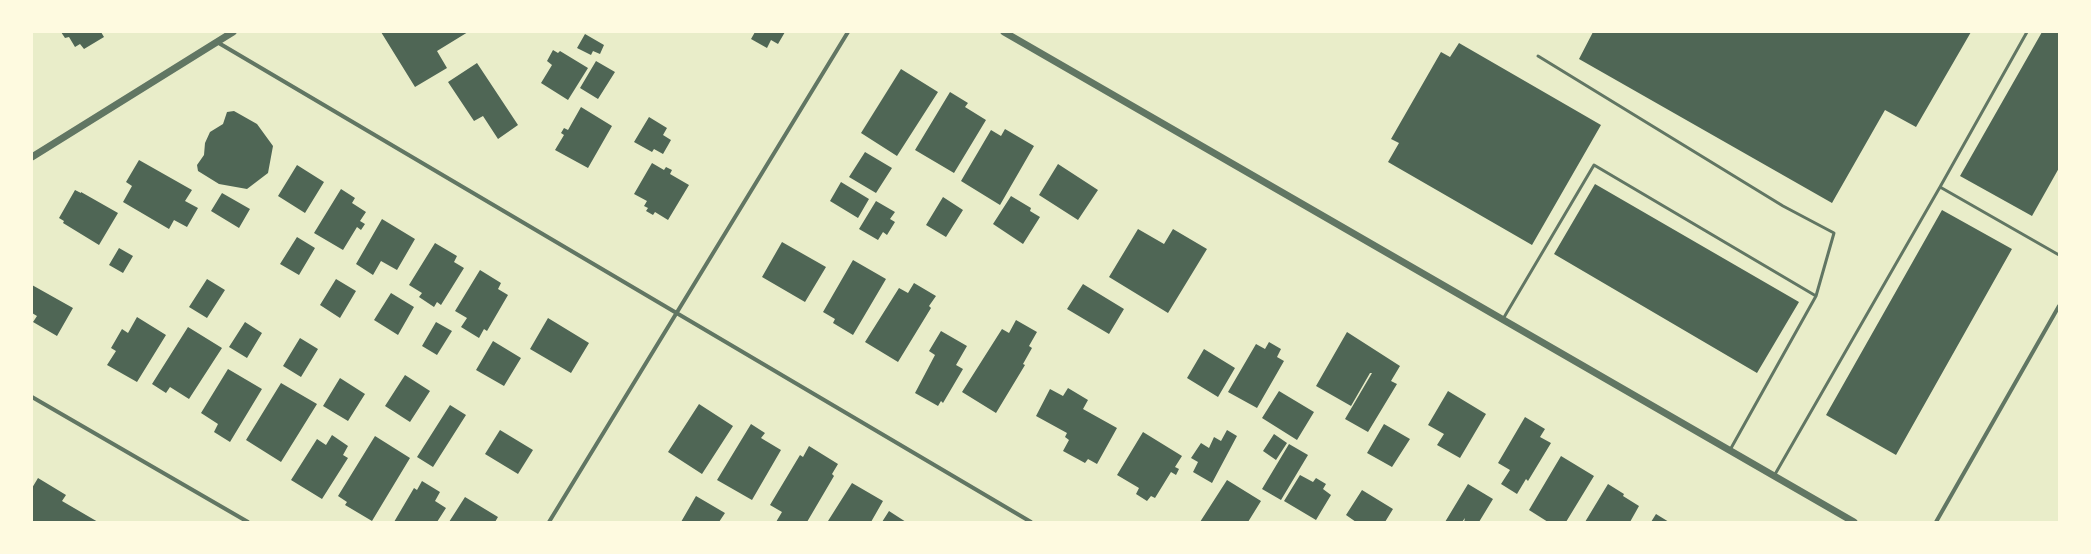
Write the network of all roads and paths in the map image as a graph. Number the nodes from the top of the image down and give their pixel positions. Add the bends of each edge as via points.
1 (232, 32) edge
2 (848, 32) edge
3 (1004, 32) edge
4 (2027, 32) edge
5 (217, 42) junction
6 (1538, 56) dead end
7 (32, 157) edge
8 (1940, 187) junction
9 (2059, 255) edge
10 (1816, 296) junction
11 (2059, 306) edge
12 (676, 313) junction
13 (1503, 319) junction
14 (32, 397) edge
15 (1730, 450) junction
16 (1774, 476) junction
17 (248, 522) edge
18 (549, 522) edge
19 (1031, 522) edge
20 (1854, 522) edge
21 (1936, 522) edge

1 - 5 street
2 - 12 street
3 - 13 street
4 - 8 lane
5 - 7 street
5 - 12 street
6 - 10 lane via 1783,206 1834,233
8 - 9 lane
8 - 16 lane
10 - 13 lane via 1594,165
10 - 15 lane
11 - 21 street
12 - 18 street
12 - 19 street
13 - 15 street
14 - 17 street
15 - 16 street
16 - 20 street

